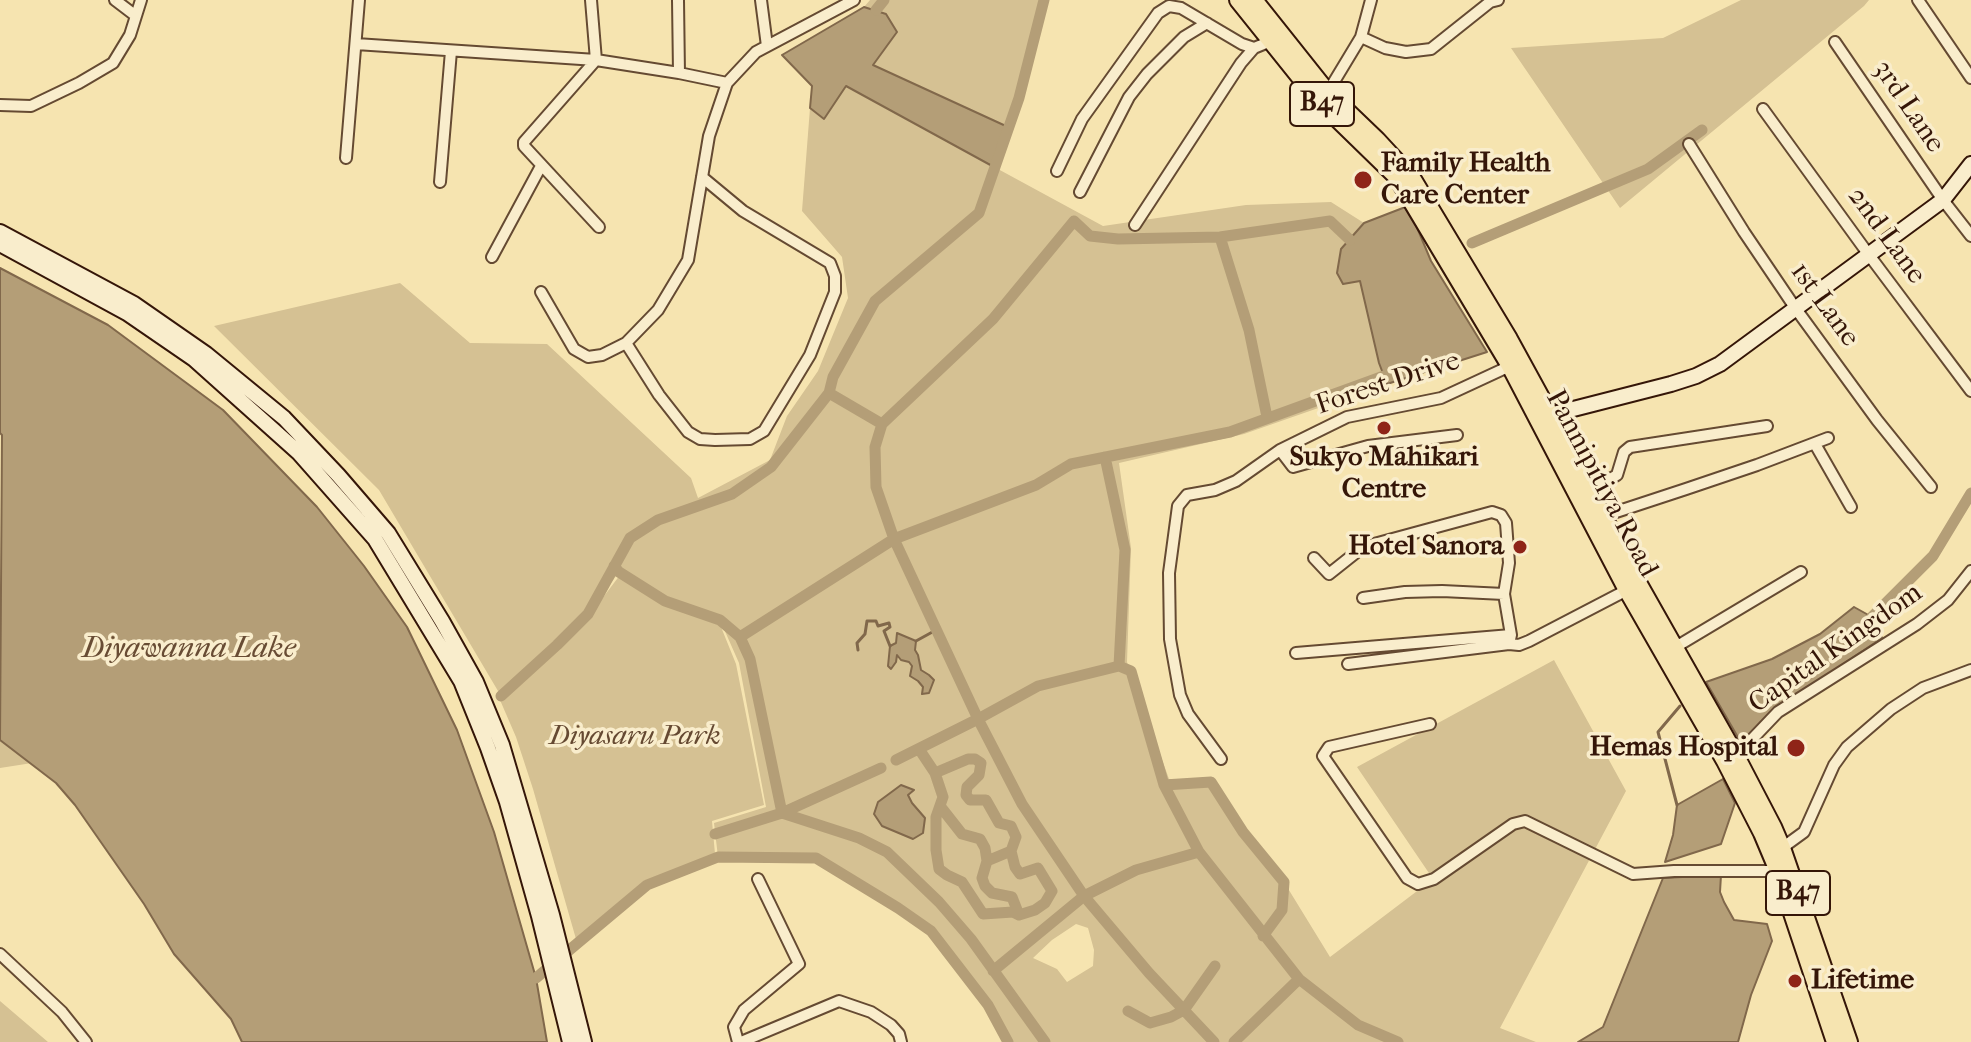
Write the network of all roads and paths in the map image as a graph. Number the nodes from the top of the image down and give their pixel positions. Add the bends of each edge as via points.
1 (115, 0) edge
2 (141, 0) edge
3 (359, 0) edge
4 (591, 0) edge
5 (678, 0) edge
6 (761, 0) edge
7 (854, 0) edge
8 (1238, 0) edge
9 (1254, 0) edge
10 (1371, 0) edge
11 (1498, 0) edge
12 (1918, 0) edge
13 (136, 16) junction
14 (1207, 23) junction
15 (1361, 37) junction
16 (1271, 41) junction
17 (1835, 42) dead end
18 (356, 44) junction
19 (767, 46) junction
20 (1254, 48) junction
21 (451, 51) junction
22 (596, 60) junction
23 (679, 73) junction
24 (1971, 78) edge
25 (727, 83) junction
26 (1324, 97) junction
27 (0, 105) edge
28 (1763, 109) dead end
29 (1689, 144) dead end
30 (346, 158) dead end
31 (1971, 164) edge
32 (541, 166) junction
33 (1057, 171) dead end
34 (702, 177) junction
35 (440, 182) dead end
36 (1080, 192) dead end
37 (1943, 200) junction
38 (1135, 225) dead end
39 (599, 227) dead end
40 (0, 232) edge
41 (1971, 236) edge
42 (0, 244) edge
43 (1869, 255) junction
44 (492, 257) dead end
45 (541, 292) dead end
46 (1796, 309) junction
47 (626, 343) junction
48 (1510, 366) junction
49 (1971, 391) edge
50 (1544, 416) junction
51 (1767, 426) dead end
52 (1457, 435) dead end
53 (1828, 438) dead end
54 (1815, 444) junction
55 (1280, 450) junction
56 (1931, 487) dead end
57 (1589, 491) junction
58 (1851, 507) dead end
59 (1601, 514) junction
60 (1314, 558) dead end
61 (1971, 571) edge
62 (1801, 572) dead end
63 (1627, 590) junction
64 (1504, 594) junction
65 (1363, 598) dead end
66 (1510, 639) junction
67 (1674, 648) junction
68 (1296, 653) dead end
69 (1348, 664) dead end
70 (1971, 670) edge
71 (1430, 724) dead end
72 (1731, 758) junction
73 (1221, 759) dead end
74 (1782, 848) junction
75 (1778, 871) junction
76 (758, 879) dead end
77 (552, 937) junction
78 (0, 954) edge
79 (561, 975) junction
80 (1845, 1039) edge
81 (86, 1042) edge
82 (570, 1042) edge
83 (584, 1042) edge
84 (739, 1042) edge
85 (901, 1042) edge

1 - 13 street
2 - 13 street
3 - 18 street
4 - 22 street
5 - 23 street
6 - 19 street
7 - 19 street
8 - 16 main road, Pannipitiya Road / B47
9 - 26 main road, Pannipitiya Road / B47
10 - 15 street
11 - 15 street via 1431,49 1406,52
12 - 24 street
13 - 27 street via 113,63 31,106
14 - 20 street
14 - 33 street via 1181,8 1169,6 1158,13 1082,119
14 - 36 street via 1184,37 1129,97
15 - 26 street
16 - 20 street
16 - 26 main road, Pannipitiya Road / B47
17 - 37 street, 3rd Lane
18 - 21 street
18 - 30 street
19 - 25 street
20 - 38 street
21 - 22 street
21 - 35 street
22 - 23 street
22 - 32 street via 524,142
23 - 25 street
25 - 34 street
26 - 48 main road, Pannipitiya Road / B47 via 1397,177
26 - 50 main road, Pannipitiya Road / B47 via 1377,140 1412,178 1509,339
28 - 43 street, 2nd Lane
29 - 46 street, 1st Lane
31 - 37 main road
32 - 39 street
32 - 44 street
34 - 47 street via 688,260 658,310
34 - 47 street via 743,211 830,263 835,292 810,355 764,431 750,439 715,440 688,432
37 - 41 street, 3rd Lane
37 - 43 main road
40 - 77 main road via 134,304 206,354 284,418 388,533 476,682 502,745
42 - 77 main road via 127,313 194,359 299,453 375,539 461,681
43 - 46 main road
43 - 49 street, 2nd Lane
45 - 47 street via 574,349 588,357
46 - 50 main road via 1696,376
46 - 56 street, 1st Lane
48 - 50 main road, Pannipitiya Road / B47
48 - 55 street, Forest Drive via 1441,398 1347,417
50 - 57 main road, Pannipitiya Road / B47
50 - 63 main road, Pannipitiya Road / B47
51 - 57 street via 1630,447 1617,475
52 - 55 street, Forest Drive via 1368,446 1293,467
53 - 54 street
54 - 58 street
54 - 59 street
55 - 73 street, Forest Drive via 1236,481 1187,495 1178,506 1169,573 1170,639 1188,714
57 - 59 main road, Pannipitiya Road / B47
59 - 67 main road, Pannipitiya Road / B47
60 - 64 street via 1329,574 1363,547 1492,512 1506,523 1509,567
61 - 72 street, Capital Kingdom via 1948,600 1778,712
62 - 67 street
63 - 66 street via 1529,641 1519,645
63 - 72 main road, Pannipitiya Road / B47
64 - 65 street via 1429,591
64 - 66 street
66 - 68 street
66 - 69 street
67 - 72 main road, Pannipitiya Road / B47
70 - 74 street via 1923,688 1847,747 1804,832
71 - 75 street via 1329,747 1323,756 1407,878 1418,884 1525,821 1633,874
72 - 74 main road, Pannipitiya Road / B47
72 - 75 main road, Pannipitiya Road / B47
74 - 80 main road, Pannipitiya Road / B47
75 - 80 main road, Pannipitiya Road / B47
76 - 84 street via 799,964 744,1010 734,1027
77 - 79 main road
78 - 81 street
79 - 82 main road
79 - 83 main road
84 - 85 street via 839,1001 891,1025

